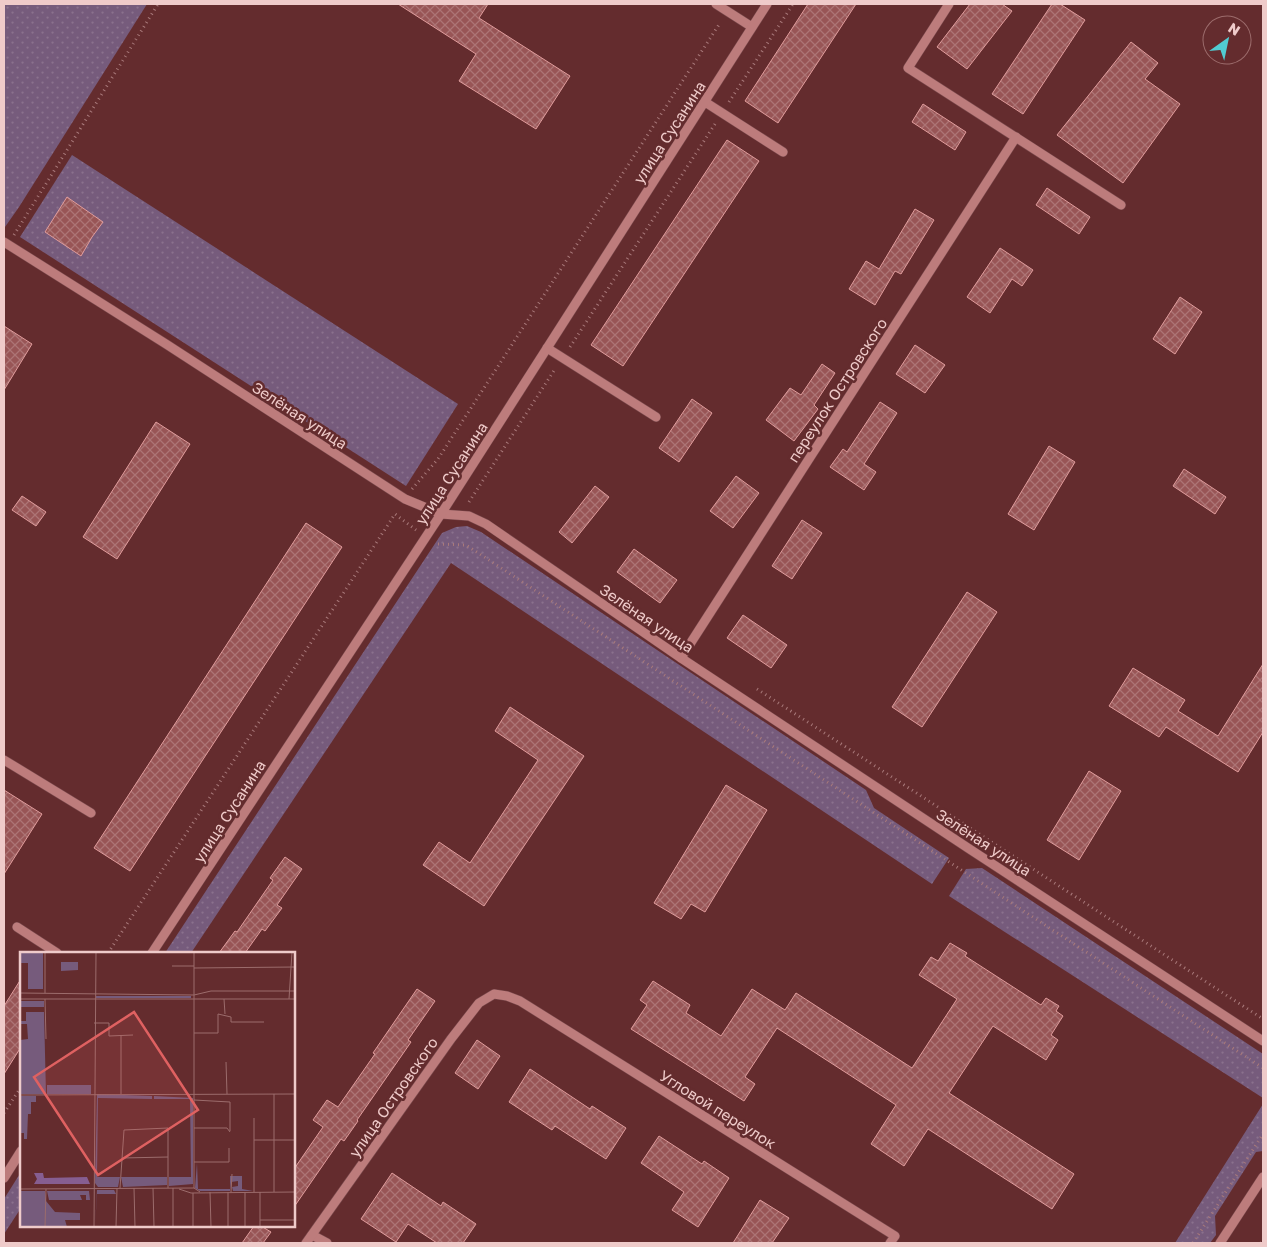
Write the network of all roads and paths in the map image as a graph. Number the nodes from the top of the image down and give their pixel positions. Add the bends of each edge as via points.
1 (158, 4) edge
2 (716, 4) edge
3 (767, 4) edge
4 (793, 4) edge
5 (949, 4) edge
6 (727, 11) junction
7 (752, 27) junction
8 (704, 102) junction
9 (722, 113) junction
10 (1016, 138) junction
11 (784, 152) dead end
12 (1121, 205) dead end
13 (6, 243) edge
14 (547, 348) junction
15 (562, 358) junction
16 (656, 417) dead end
17 (405, 499) junction
18 (395, 514) junction
19 (441, 514) junction
20 (461, 515) junction
21 (426, 536) junction
22 (681, 658) junction
23 (754, 687) dead end
24 (4, 760) edge
25 (91, 813) dead end
26 (17, 927) dead end
27 (55, 952) edge
28 (109, 952) edge
29 (153, 952) edge
30 (520, 1001) joint
31 (1263, 1018) edge
32 (1263, 1041) edge
33 (1263, 1068) edge
34 (20, 1088) edge
35 (4, 1113) edge
36 (1263, 1134) edge
37 (20, 1153) edge
38 (1263, 1177) edge
39 (4, 1178) edge
40 (312, 1234) junction
41 (1263, 1239) edge
42 (306, 1243) edge
43 (327, 1243) edge
44 (890, 1243) edge
45 (1193, 1243) edge
46 (1220, 1243) edge
47 (1260, 1243) edge

1 - 13 path
2 - 6 street
3 - 7 street, улица Сусанина
4 - 9 path
5 - 10 street via 908,68
6 - 7 street
6 - 17 path via 438,460
7 - 8 street, улица Сусанина
8 - 9 street
8 - 14 street, улица Сусанина
9 - 11 street
9 - 15 path
10 - 12 street
10 - 22 street, переулок Островского
13 - 17 street, Зелёная улица
14 - 15 street
14 - 19 street, улица Сусанина
15 - 16 street
15 - 20 path
17 - 18 path
17 - 19 street, Зелёная улица
18 - 21 path
18 - 28 path
19 - 20 street, Зелёная улица
19 - 21 street, улица Сусанина
20 - 22 street, Зелёная улица via 486,524
21 - 29 street, улица Сусанина
21 - 33 path via 438,544 466,545
22 - 32 street, Зелёная улица
23 - 31 path
24 - 25 street
26 - 27 street
30 - 40 street, улица Островского via 494,994 479,1003
30 - 44 street, Угловой переулок via 894,1236
34 - 35 path
36 - 45 path
37 - 39 street
38 - 46 street
40 - 42 street, улица Островского
40 - 43 street
41 - 47 path

